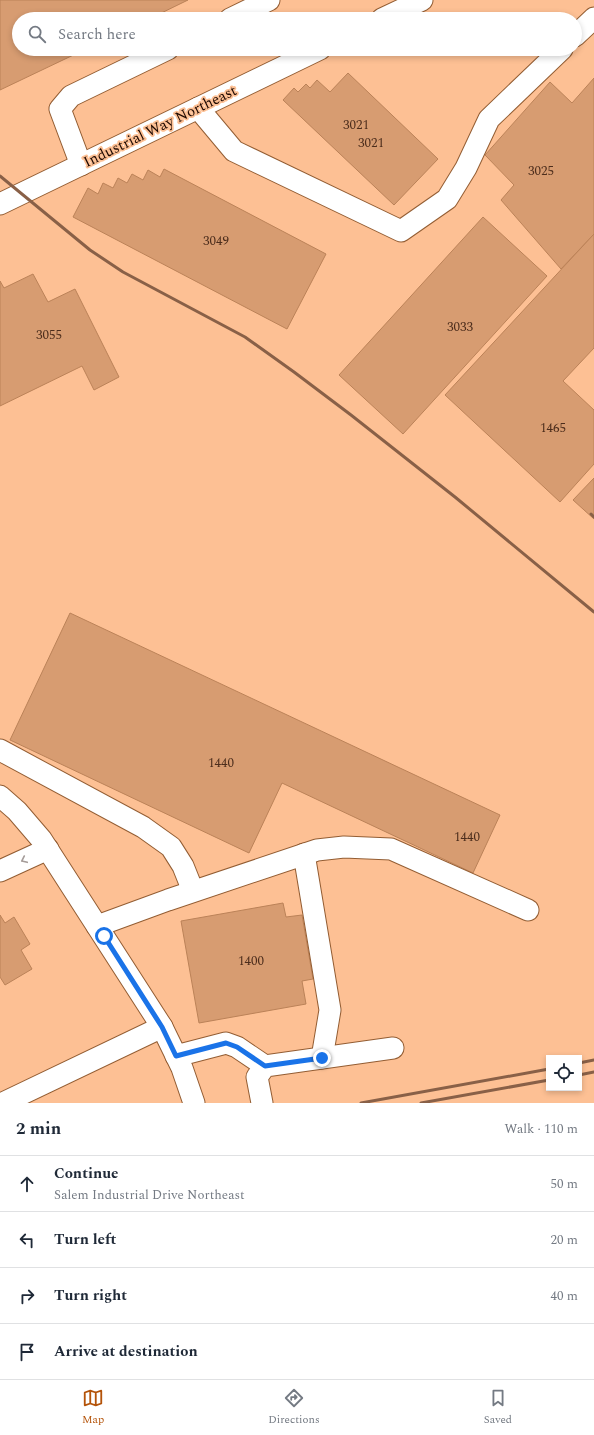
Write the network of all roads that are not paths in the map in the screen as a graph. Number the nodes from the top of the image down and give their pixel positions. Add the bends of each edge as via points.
1 (269, 0) edge
2 (422, 0) edge
3 (244, 12) edge
4 (397, 12) edge
5 (594, 18) edge
6 (582, 29) edge
7 (154, 56) edge
8 (306, 56) edge
9 (555, 56) edge
10 (198, 108) junction
11 (81, 164) junction
12 (0, 204) edge
13 (0, 750) edge
14 (0, 796) edge
15 (48, 849) junction
16 (304, 854) junction
17 (0, 871) edge
18 (193, 891) junction
19 (528, 910) dead end
20 (97, 926) junction
21 (162, 1027) junction
22 (393, 1048) dead end
23 (176, 1056) junction
24 (322, 1058) junction
25 (265, 1066) junction
26 (3, 1103) edge
27 (194, 1103) edge
28 (262, 1103) edge

1 - 3 street
2 - 4 street
5 - 6 street
7 - 11 street via 71,96 60,109
8 - 10 street, Industrial Way Northeast
9 - 10 street via 489,119 466,168 447,199 401,231 234,151
10 - 11 street, Industrial Way Northeast
11 - 12 street, Industrial Way Northeast
13 - 18 street via 143,827 171,846
14 - 15 street via 18,812
15 -> 17 street
15 - 20 street
16 - 18 street
16 - 19 street via 344,846 391,849
16 - 24 street via 330,1010
18 - 20 street
20 - 21 street
21 - 23 street
21 - 26 street
22 - 24 street
23 - 25 street via 226,1043 237,1047
23 - 27 street
24 - 25 street
25 - 28 street via 257,1077

